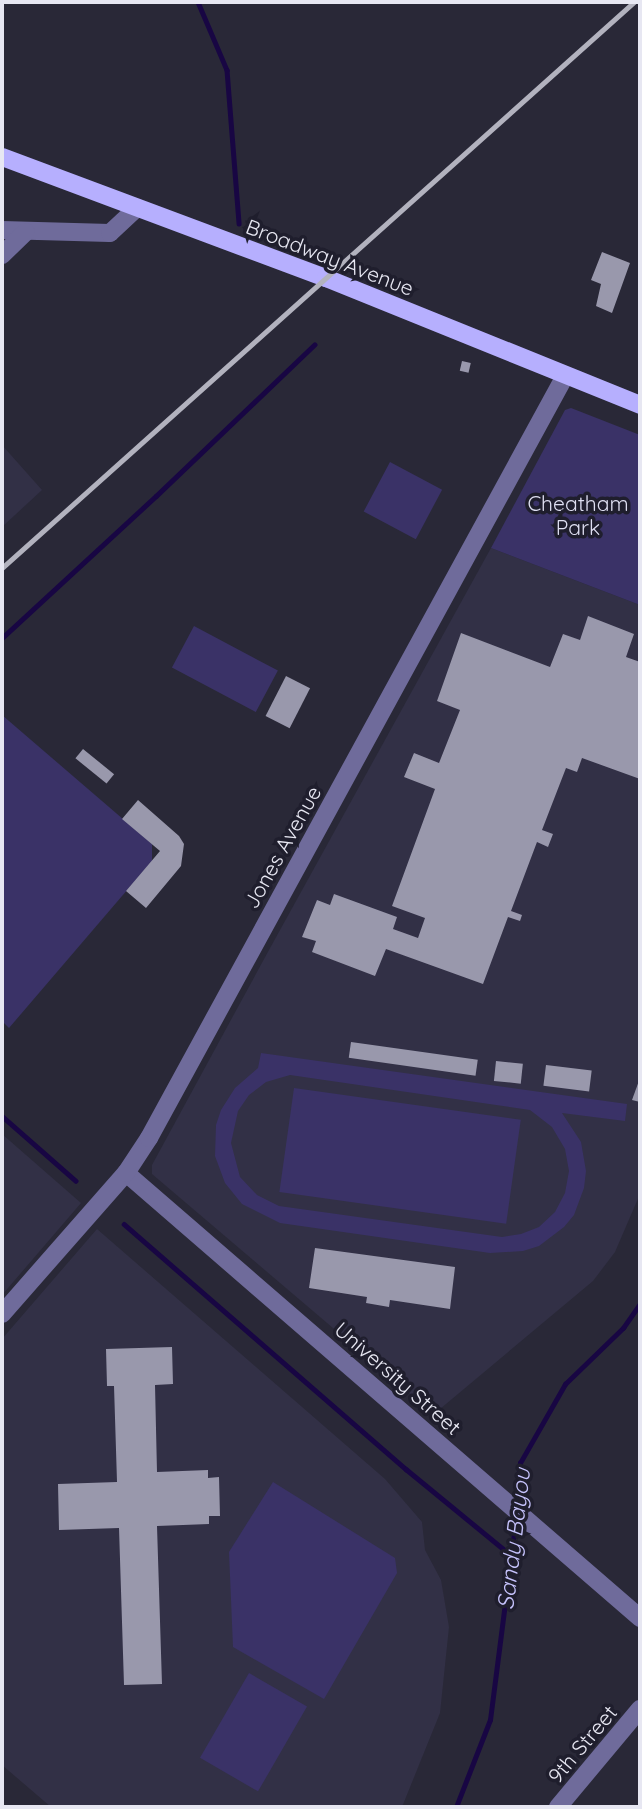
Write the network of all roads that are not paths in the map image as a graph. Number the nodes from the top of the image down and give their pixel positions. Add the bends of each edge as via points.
1 (2, 157) edge
2 (137, 208) junction
3 (2, 230) edge
4 (26, 232) junction
5 (2, 255) edge
6 (565, 376) junction
7 (640, 405) edge
8 (126, 1173) junction
9 (2, 1314) edge
10 (640, 1618) edge
11 (640, 1709) edge
12 (564, 1805) edge

1 - 2 main road, Broadway Avenue
2 - 4 street via 110,233
2 - 6 main road, Broadway Avenue via 326,278
3 - 4 street
4 - 5 street
6 - 7 main road, Broadway Avenue
6 - 8 street, Jones Avenue
8 - 9 street, Jones Avenue
8 - 10 street, University Street
11 - 12 street, 9th Street

